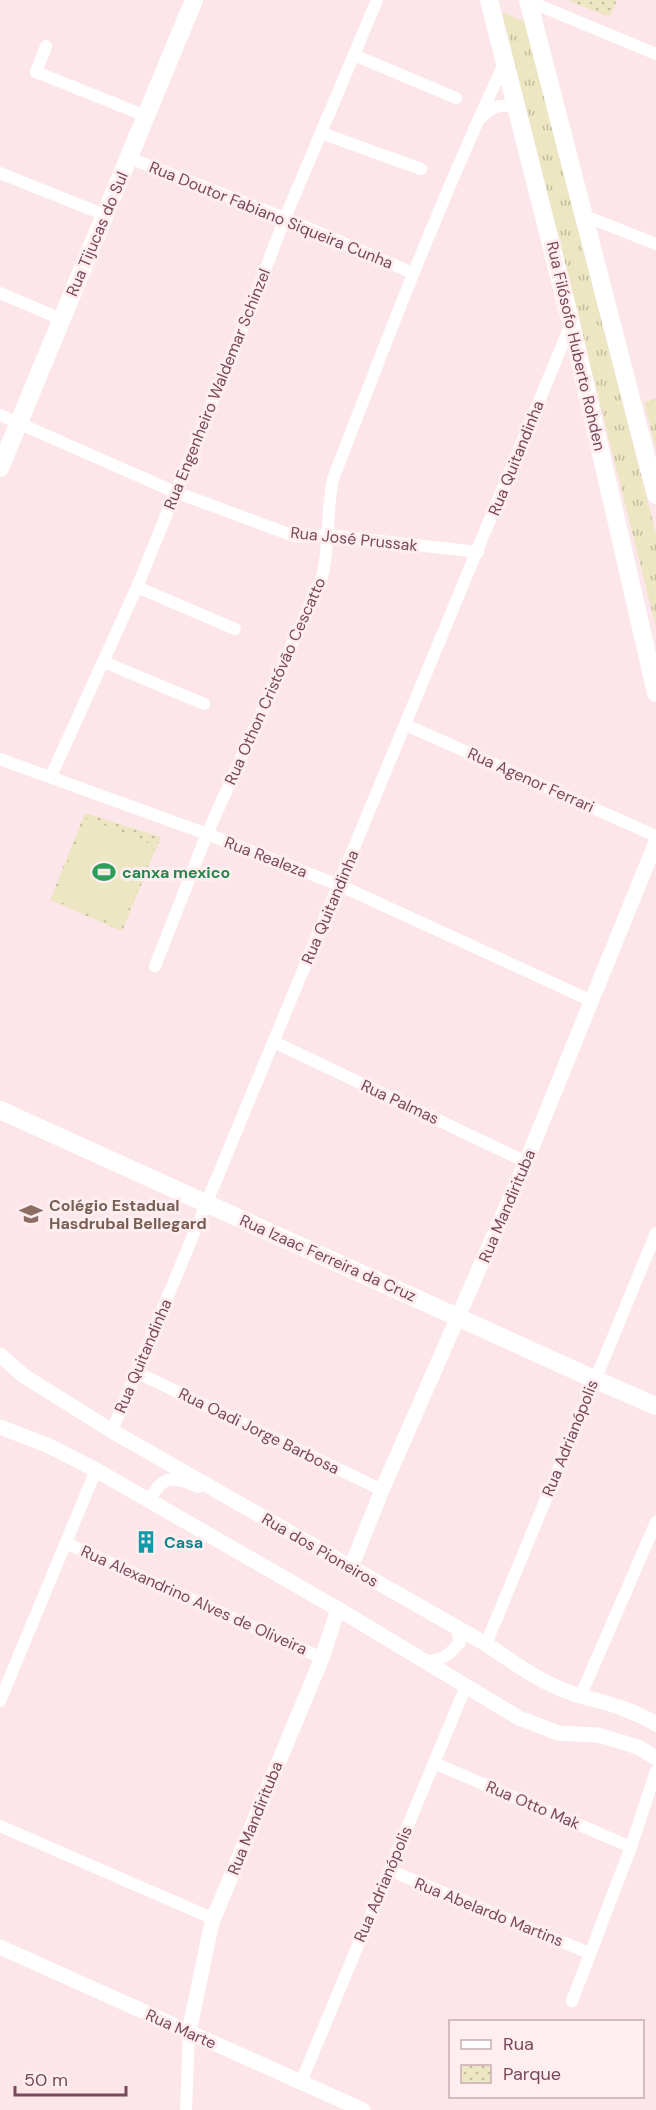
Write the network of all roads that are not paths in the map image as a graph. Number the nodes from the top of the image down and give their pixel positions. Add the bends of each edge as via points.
1 (193, 0) edge
2 (377, 0) edge
3 (489, 0) edge
4 (527, 0) edge
5 (46, 46) dead end
6 (656, 54) edge
7 (354, 55) junction
8 (506, 60) junction
9 (456, 98) dead end
10 (518, 109) junction
11 (146, 116) junction
12 (476, 123) junction
13 (321, 132) junction
14 (129, 158) junction
15 (421, 169) dead end
16 (0, 173) edge
17 (105, 216) junction
18 (585, 216) junction
19 (285, 218) junction
20 (656, 244) edge
21 (413, 273) junction
22 (0, 293) edge
23 (61, 319) junction
24 (571, 323) junction
25 (582, 367) junction
26 (547, 383) junction
27 (0, 415) edge
28 (19, 423) junction
29 (0, 468) edge
30 (175, 492) junction
31 (656, 495) edge
32 (327, 535) junction
33 (478, 552) junction
34 (137, 587) junction
35 (235, 629) dead end
36 (104, 662) junction
37 (656, 693) edge
38 (204, 704) dead end
39 (406, 725) junction
40 (0, 759) edge
41 (51, 776) junction
42 (207, 834) junction
43 (656, 836) edge
44 (656, 842) edge
45 (339, 885) junction
46 (155, 966) dead end
47 (592, 1001) junction
48 (274, 1042) junction
49 (0, 1110) edge
50 (526, 1162) junction
51 (207, 1203) junction
52 (656, 1233) edge
53 (459, 1318) junction
54 (0, 1355) edge
55 (136, 1372) junction
56 (594, 1379) junction
57 (656, 1406) edge
58 (0, 1427) edge
59 (112, 1431) junction
60 (96, 1470) junction
61 (382, 1490) junction
62 (150, 1501) junction
63 (238, 1503) junction
64 (656, 1522) edge
65 (66, 1543) junction
66 (351, 1567) junction
67 (338, 1609) junction
68 (456, 1627) junction
69 (486, 1644) junction
70 (322, 1658) junction
71 (424, 1662) junction
72 (466, 1686) junction
73 (581, 1695) junction
74 (0, 1701) edge
75 (654, 1723) edge
76 (656, 1758) edge
77 (434, 1763) junction
78 (656, 1771) edge
79 (0, 1826) edge
80 (631, 1847) junction
81 (389, 1870) junction
82 (214, 1919) junction
83 (0, 1947) edge
84 (589, 1953) junction
85 (572, 2001) dead end
86 (189, 2032) junction
87 (301, 2082) junction
88 (186, 2110) edge
89 (363, 2110) edge

1 - 11 main road, Rua Tijucas do Sul
2 - 7 street, Rua Engenheiro Waldemar Schinzel
3 - 8 main road, Rua Filósofo Huberto Rohden
4 - 6 street
4 - 18 main road
5 - 11 street via 36,72
7 - 9 street
7 - 13 street, Rua Engenheiro Waldemar Schinzel
8 - 10 main road, Rua Filósofo Huberto Rohden
8 - 12 street, Rua Othon Cristóvão Cescatto
10 - 12 street, Rua Othon Cristóvão Cescatto via 505,104 495,106
10 - 24 main road, Rua Filósofo Huberto Rohden
11 - 14 main road, Rua Tijucas do Sul
12 - 21 street, Rua Othon Cristóvão Cescatto
13 - 15 street
13 - 19 street, Rua Engenheiro Waldemar Schinzel
14 - 17 main road, Rua Tijucas do Sul
14 - 19 street, Rua Doutor Fabiano Siqueira Cunha
16 - 17 street
17 - 23 main road, Rua Tijucas do Sul
18 - 20 street
18 - 31 main road
19 - 21 street, Rua Doutor Fabiano Siqueira Cunha
19 - 30 street, Rua Engenheiro Waldemar Schinzel
21 - 32 street, Rua Othon Cristóvão Cescatto via 333,479
22 - 23 street
23 - 28 main road, Rua Tijucas do Sul
24 - 25 main road, Rua Filósofo Huberto Rohden
24 - 26 street, Rua Quitandinha
25 - 26 street, Rua Quitandinha via 565,363
25 - 37 main road, Rua Filósofo Huberto Rohden
26 - 33 street, Rua Quitandinha
27 - 28 street, Rua José Prussak
28 - 29 main road, Rua Tijucas do Sul
28 - 30 street, Rua José Prussak
30 - 32 street, Rua José Prussak via 294,536
30 - 34 street, Rua Engenheiro Waldemar Schinzel
32 - 33 street, Rua José Prussak
32 - 42 street, Rua Othon Cristóvão Cescatto via 322,577
33 - 39 street, Rua Quitandinha
34 - 35 street
34 - 36 street, Rua Engenheiro Waldemar Schinzel
36 - 38 street
36 - 41 street, Rua Engenheiro Waldemar Schinzel
39 - 43 street, Rua Agenor Ferrari
39 - 45 street, Rua Quitandinha
40 - 41 street, Rua Realeza
41 - 42 street, Rua Realeza
42 - 45 street, Rua Realeza
42 - 46 street, Rua Othon Cristóvão Cescatto
44 - 47 street, Rua Mandirituba
45 - 47 street, Rua Realeza
45 - 48 street, Rua Quitandinha
47 - 50 street, Rua Mandirituba
48 - 50 street, Rua Palmas
48 - 51 street, Rua Quitandinha
49 - 51 main road, Rua Izaac Ferreira da Cruz
50 - 53 street, Rua Mandirituba
51 - 53 main road, Rua Izaac Ferreira da Cruz
51 - 55 street, Rua Quitandinha
52 - 56 street, Rua Adrianópolis
53 - 56 main road, Rua Izaac Ferreira da Cruz
53 - 61 street, Rua Mandirituba
54 - 59 street, Rua dos Pioneiros via 24,1376
55 - 59 street, Rua Quitandinha
55 - 61 street, Rua Oadi Jorge Barbosa
56 - 57 main road, Rua Izaac Ferreira da Cruz
56 - 69 street, Rua Adrianópolis
58 - 60 street
59 - 63 street, Rua dos Pioneiros
60 - 62 street
60 - 65 street
61 - 66 street, Rua Mandirituba
62 - 63 street via 162,1482 171,1479
62 - 67 street
63 - 66 street, Rua dos Pioneiros
64 - 73 street
65 - 70 street, Rua Alexandrino Alves de Oliveira
65 - 74 street
66 - 68 street, Rua dos Pioneiros
67 - 70 street, Rua Mandirituba
67 - 71 street
68 - 69 street, Rua dos Pioneiros
68 - 71 street via 460,1642 451,1653
69 - 73 street, Rua dos Pioneiros via 540,1680
70 - 82 street, Rua Mandirituba
71 - 72 street
72 - 76 street via 519,1718 558,1733 598,1735 638,1747
72 - 77 street, Rua Adrianópolis
73 - 75 street, Rua dos Pioneiros
77 - 80 street, Rua Otto Mak
77 - 81 street, Rua Adrianópolis
78 - 80 street
79 - 82 street
80 - 84 street
81 - 84 street, Rua Abelardo Martins
81 - 87 street, Rua Adrianópolis
82 - 86 street, Rua Mandirituba
83 - 86 street, Rua Marte
84 - 85 street
86 - 87 street, Rua Marte
86 - 88 street
87 - 89 street, Rua Marte

